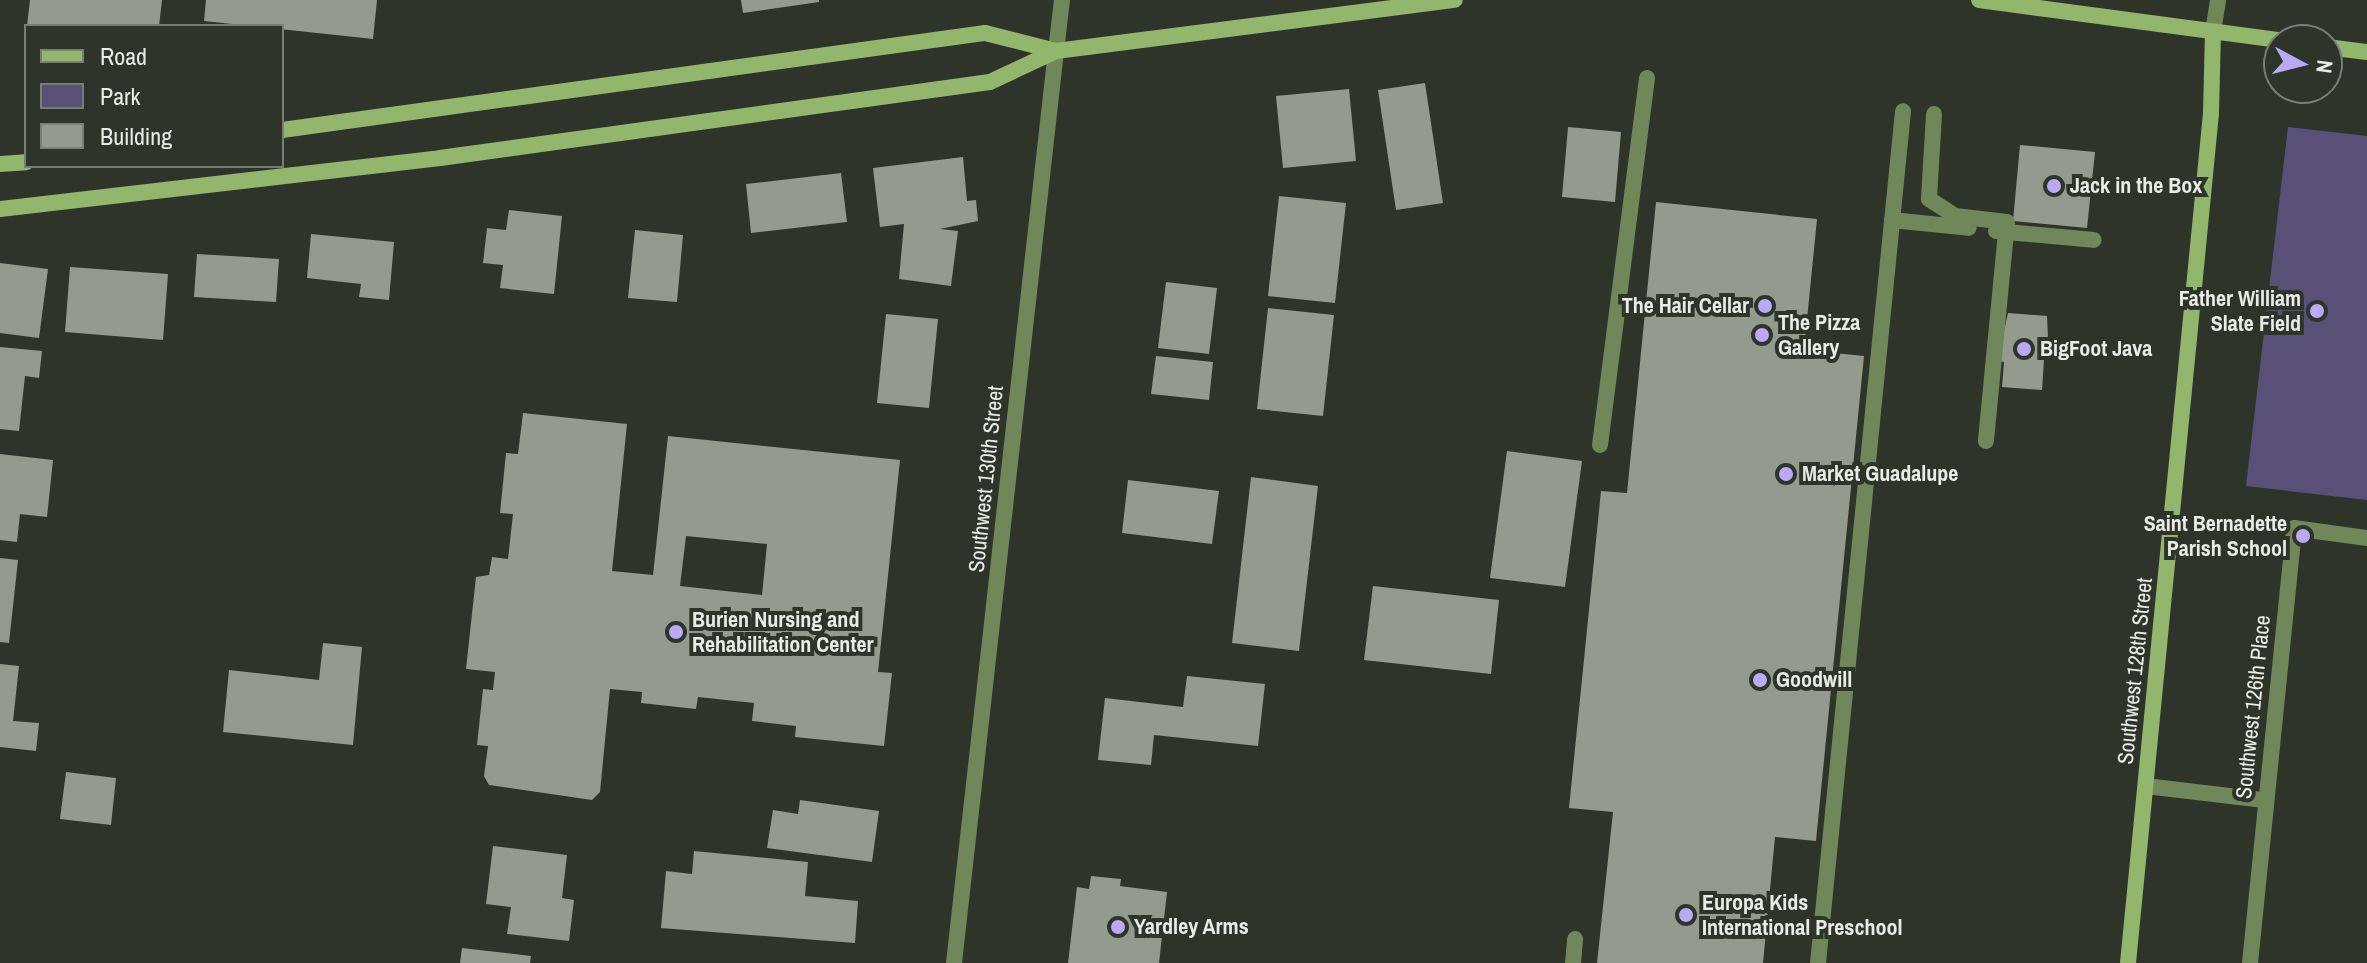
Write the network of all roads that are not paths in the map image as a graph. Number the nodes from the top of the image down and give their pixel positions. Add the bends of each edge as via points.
1 (1062, 0) edge
2 (1455, 0) edge
3 (1979, 0) edge
4 (2218, 0) edge
5 (2213, 32) junction
6 (2263, 38) edge
7 (2343, 49) edge
8 (1056, 51) junction
9 (2367, 52) edge
10 (1647, 78) dead end
11 (1903, 111) dead end
12 (1934, 114) dead end
13 (284, 130) edge
14 (24, 162) edge
15 (0, 164) edge
16 (0, 209) edge
17 (1892, 220) junction
18 (2007, 232) junction
19 (2092, 234) dead end
20 (1986, 441) dead end
21 (1600, 445) dead end
22 (2367, 538) edge
23 (2146, 786) junction
24 (2264, 800) junction
25 (1575, 939) dead end
26 (954, 963) edge
27 (1573, 963) edge
28 (1818, 963) edge
29 (2128, 963) edge
30 (2250, 963) edge

1 - 8 street, Southwest 130th Street
2 - 8 main road
3 - 5 main road
4 - 5 street, Southwest 128th Street
5 - 6 main road
5 - 23 main road, Southwest 128th Street via 2211,113
7 - 9 main road
8 - 13 main road via 985,33
8 - 16 main road via 990,82 440,158
8 - 26 street, Southwest 130th Street
10 - 21 street
11 - 17 street
12 - 18 street via 1929,199 1955,216 2007,222
14 - 15 main road
17 - 18 street
17 - 28 street
18 - 19 street
18 - 20 street
22 - 24 street, Southwest 126th Place via 2294,528
23 - 24 street
23 - 29 main road, Southwest 128th Street
24 - 30 street, Southwest 126th Place
25 - 27 street

